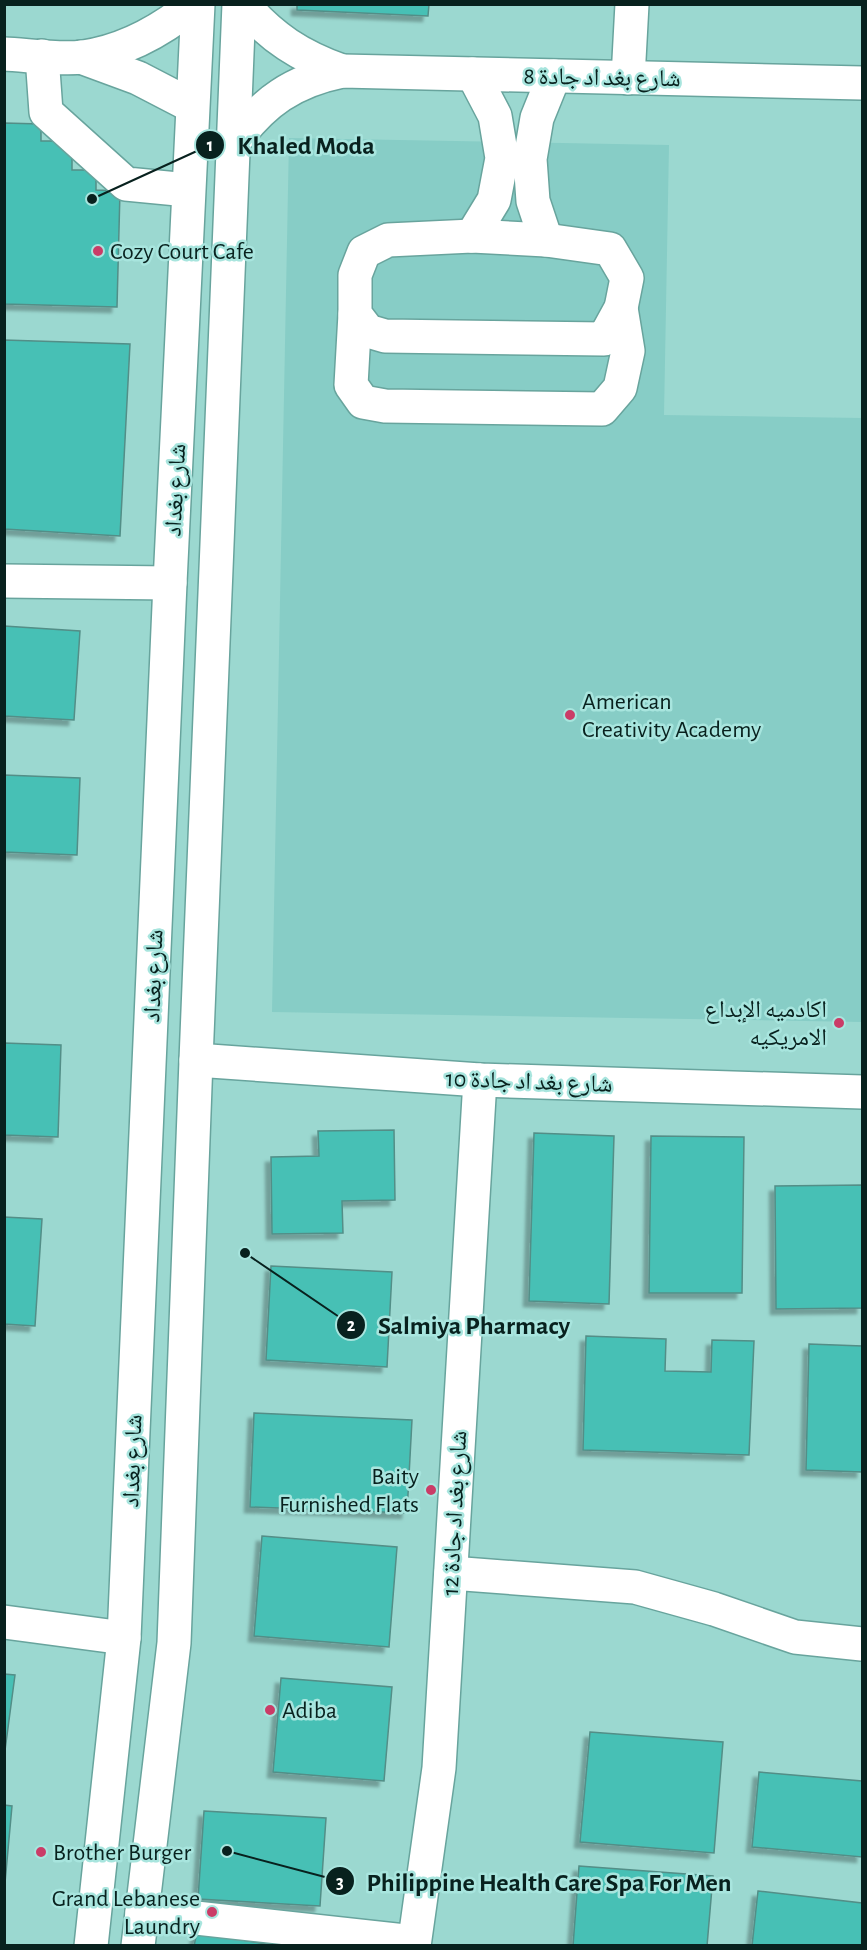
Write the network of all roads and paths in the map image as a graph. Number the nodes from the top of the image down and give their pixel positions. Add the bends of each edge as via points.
1 (196, 4) edge
2 (241, 4) edge
3 (632, 4) edge
4 (4, 54) edge
5 (42, 56) junction
6 (81, 57) junction
7 (342, 71) junction
8 (473, 74) junction
9 (554, 76) junction
10 (628, 78) junction
11 (862, 83) edge
12 (192, 106) junction
13 (234, 142) junction
14 (188, 190) junction
15 (472, 236) junction
16 (546, 240) junction
17 (621, 308) junction
18 (355, 314) junction
19 (4, 581) edge
20 (170, 583) junction
21 (196, 1060) junction
22 (480, 1080) junction
23 (862, 1092) edge
24 (451, 1573) junction
25 (4, 1622) edge
26 (124, 1638) junction
27 (862, 1644) edge
28 (142, 1912) junction
29 (414, 1944) edge
30 (91, 1946) edge
31 (138, 1946) edge

1 - 6 main road via 144,38
1 - 12 main road, شارع بغداد
2 - 7 main road, شارع بغد اد جادة 8 via 285,44
2 - 13 main road, شارع بغداد
3 - 10 main road
4 - 5 main road
5 - 6 main road
5 - 14 main road via 46,112 126,184
6 - 12 main road via 138,78
7 - 8 main road, شارع بغد اد جادة 8
7 - 13 main road, شارع بغد اد جادة 8 via 320,75 280,94 262,108
8 - 9 main road, شارع بغد اد جادة 8
8 - 15 main road via 495,116 502,158 494,200
9 - 10 main road, شارع بغد اد جادة 8
9 - 16 main road via 537,118 530,159 533,201
10 - 11 main road, شارع بغد اد جادة 8
12 - 14 main road, شارع بغداد
13 - 21 main road, شارع بغداد
14 - 20 main road, شارع بغداد
15 - 16 main road
15 - 18 main road via 388,240 364,252 355,275
16 - 17 main road via 610,249 627,278
17 - 18 main road via 604,339 385,336 368,331
17 - 18 main road via 628,351 620,388 602,409 385,406 363,402 351,385
19 - 20 main road
20 - 26 main road, شارع بغداد
21 - 22 main road, شارع بغد اد جادة 10
21 - 28 main road, شارع بغداد via 174,1643
22 - 23 main road, شارع بغد اد جادة 10
22 - 24 main road, شارع بغد اد جادة 12
24 - 27 main road via 635,1587 795,1637
24 - 29 main road, شارع بغد اد جادة 12 via 439,1768
25 - 26 main road
26 - 30 main road, شارع بغداد
28 - 29 main road
28 - 31 main road, شارع بغداد

